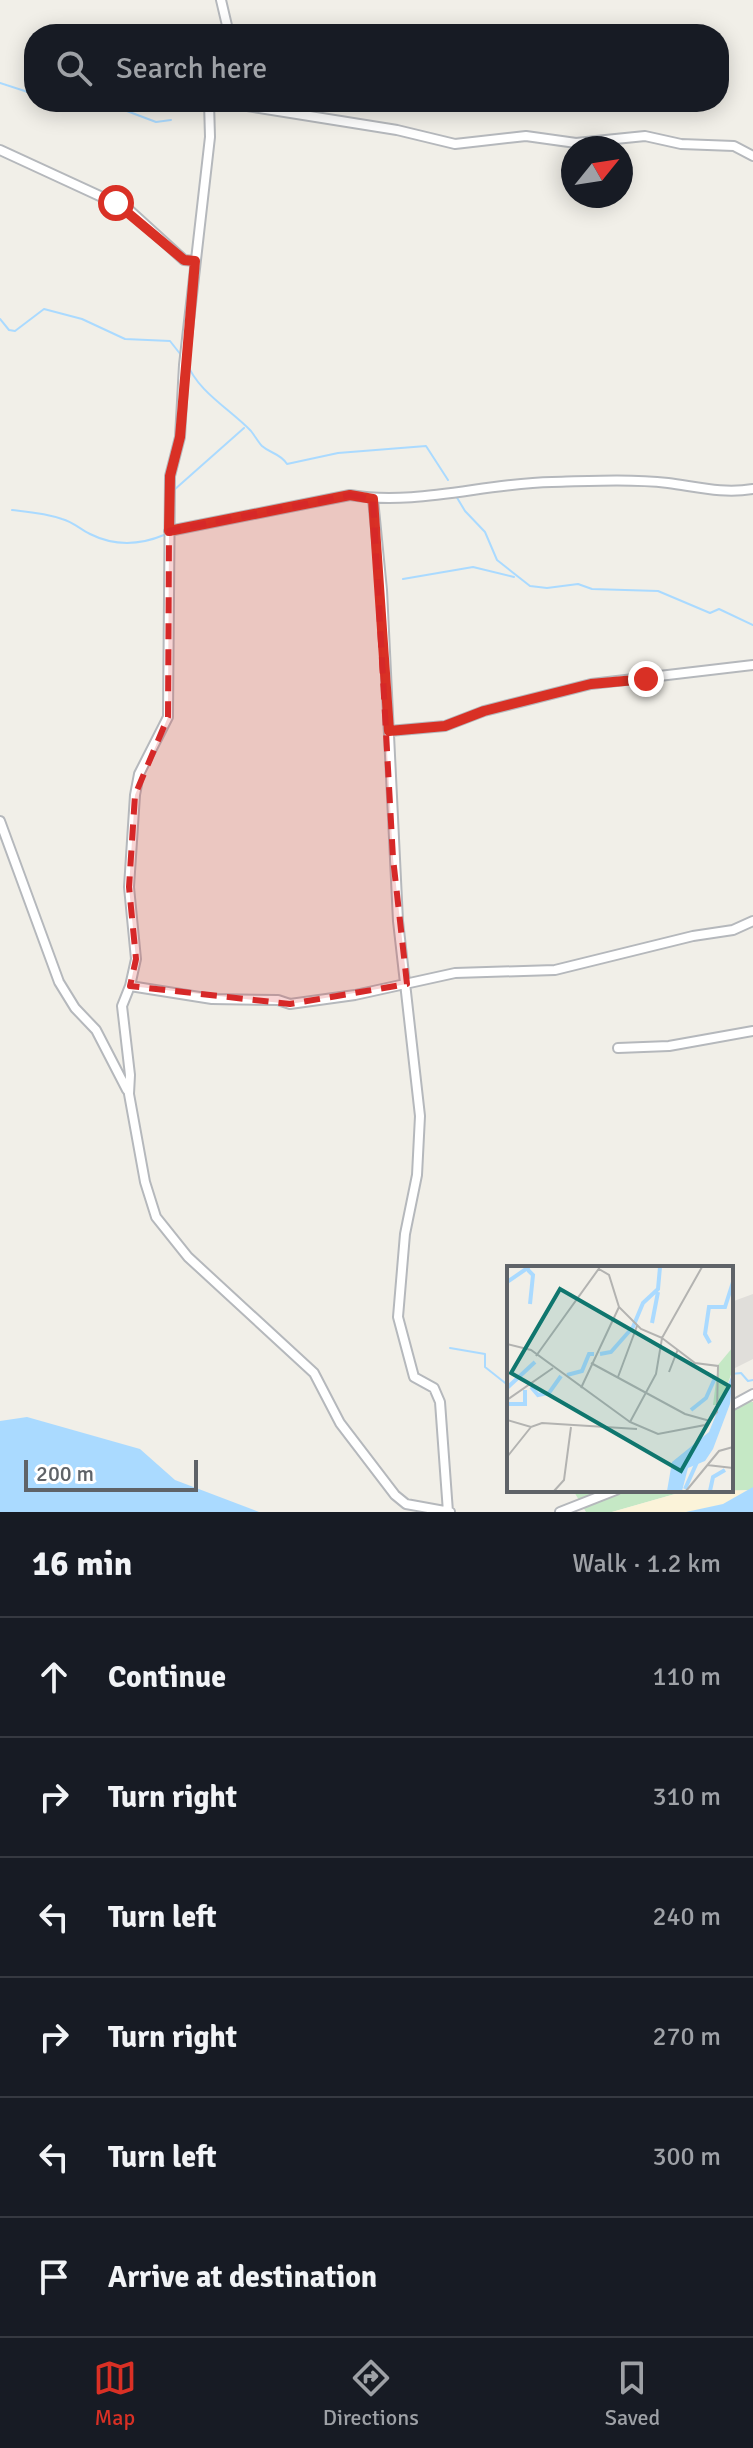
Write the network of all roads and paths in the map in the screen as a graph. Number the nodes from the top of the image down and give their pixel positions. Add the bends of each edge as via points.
1 (221, 0) edge
2 (227, 24) edge
3 (209, 112) edge
4 (284, 112) edge
5 (0, 150) edge
6 (753, 156) edge
7 (195, 261) junction
8 (753, 489) edge
9 (373, 499) junction
10 (169, 531) junction
11 (753, 665) edge
12 (389, 731) junction
13 (0, 821) edge
14 (753, 921) edge
15 (407, 984) junction
16 (130, 986) junction
17 (753, 1031) edge
18 (127, 1045) junction
19 (618, 1048) dead end
20 (107, 1050) junction
21 (129, 1094) junction
22 (753, 1394) edge
23 (733, 1405) edge
24 (611, 1492) edge
25 (449, 1512) edge
26 (560, 1512) edge

1 - 2 street
3 - 7 street
4 - 6 street via 455,144 526,136 576,143 645,136 734,146
5 - 7 street via 128,209 184,260
7 - 10 street via 180,437 170,476
8 - 9 street via 727,493 666,483 552,482
9 - 10 street via 350,495
9 - 12 street
10 - 16 street via 168,717 139,774 135,795 129,887 136,959
11 - 12 street via 591,684 445,726
12 - 15 street via 393,858
13 - 20 street via 59,982
14 - 15 street via 555,970 455,973
15 - 16 street via 290,1004
15 - 25 street via 420,1116 398,1317 414,1377 434,1388 440,1402
16 - 18 street via 122,1006
17 - 19 street via 663,1047
18 - 20 street
18 - 21 street
20 - 21 street
21 - 25 street via 145,1182 162,1228 314,1373 340,1423 395,1495 406,1504
22 - 23 street
24 - 26 street

